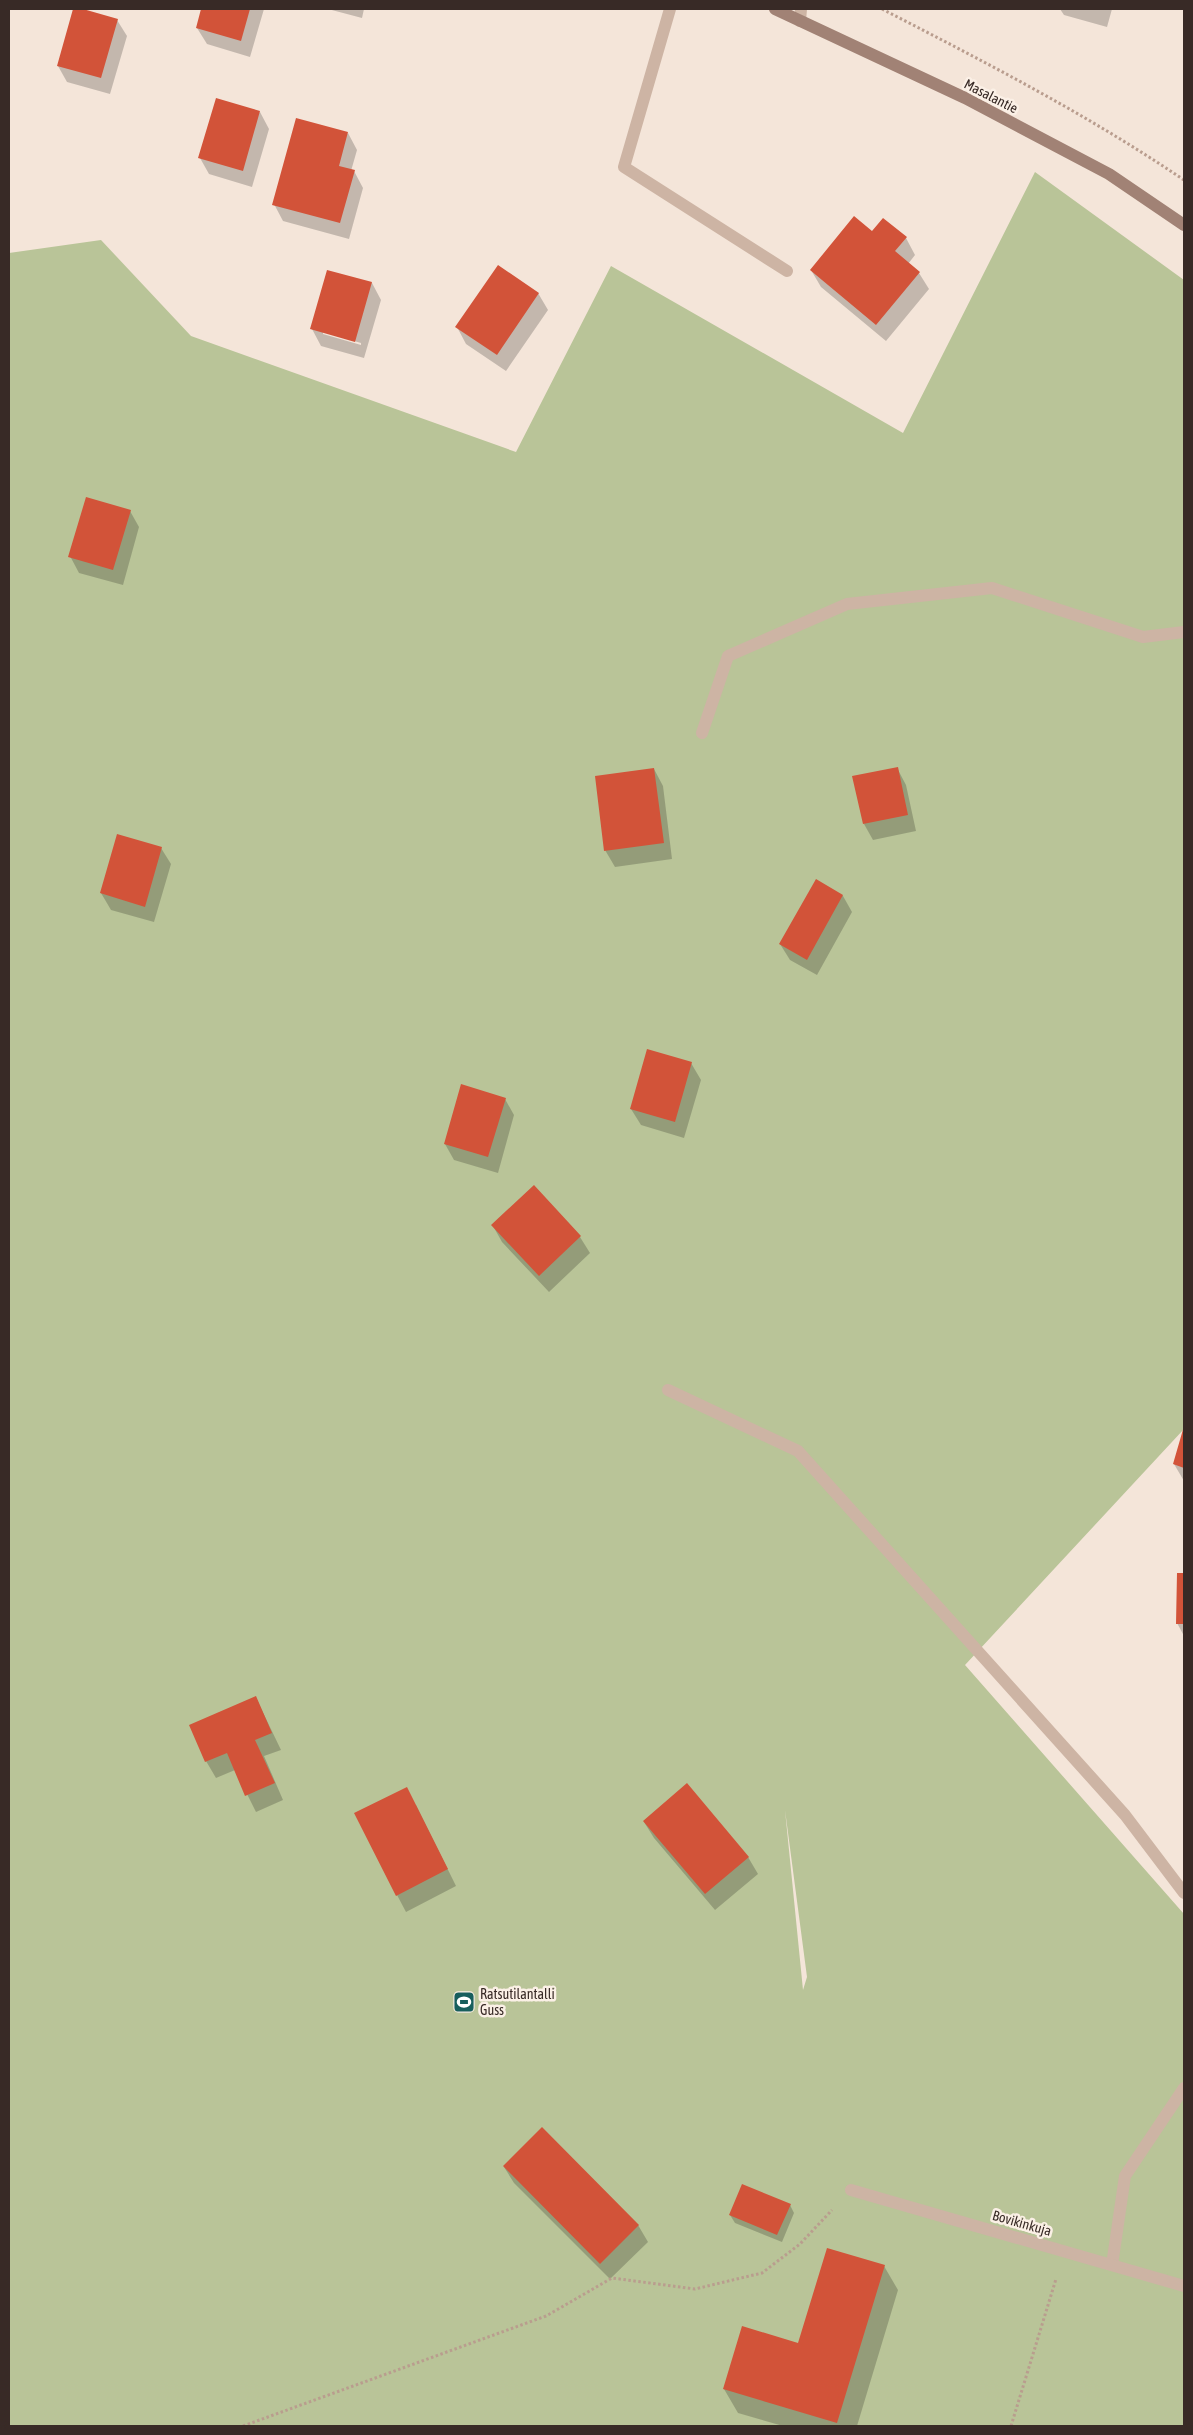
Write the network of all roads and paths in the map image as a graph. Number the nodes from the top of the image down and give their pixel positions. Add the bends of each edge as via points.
1 (670, 9) edge
2 (775, 9) edge
3 (882, 9) edge
4 (800, 15) edge
5 (1184, 180) edge
6 (1184, 225) edge
7 (787, 271) dead end
8 (1184, 632) edge
9 (702, 733) dead end
10 (668, 1390) dead end
11 (1184, 1893) edge
12 (1184, 2088) edge
13 (851, 2190) joint
14 (1064, 2251) junction
15 (1112, 2265) junction
16 (1184, 2286) edge
17 (244, 2426) edge
18 (1011, 2426) edge

1 - 7 street via 624,167
2 - 4 street, Masalantie
3 - 5 path via 998,68 1135,146
4 - 6 street, Masalantie via 1108,174
8 - 9 street via 1143,637 992,588 847,604 728,656
10 - 11 street via 798,1451 1125,1815
12 - 15 street via 1125,2176
13 - 14 street, Bovikinkuja
13 - 17 path via 800,2244 762,2273 695,2289 612,2278 546,2316
14 - 15 street, Bovikinkuja
14 - 18 path
15 - 16 street, Bovikinkuja

